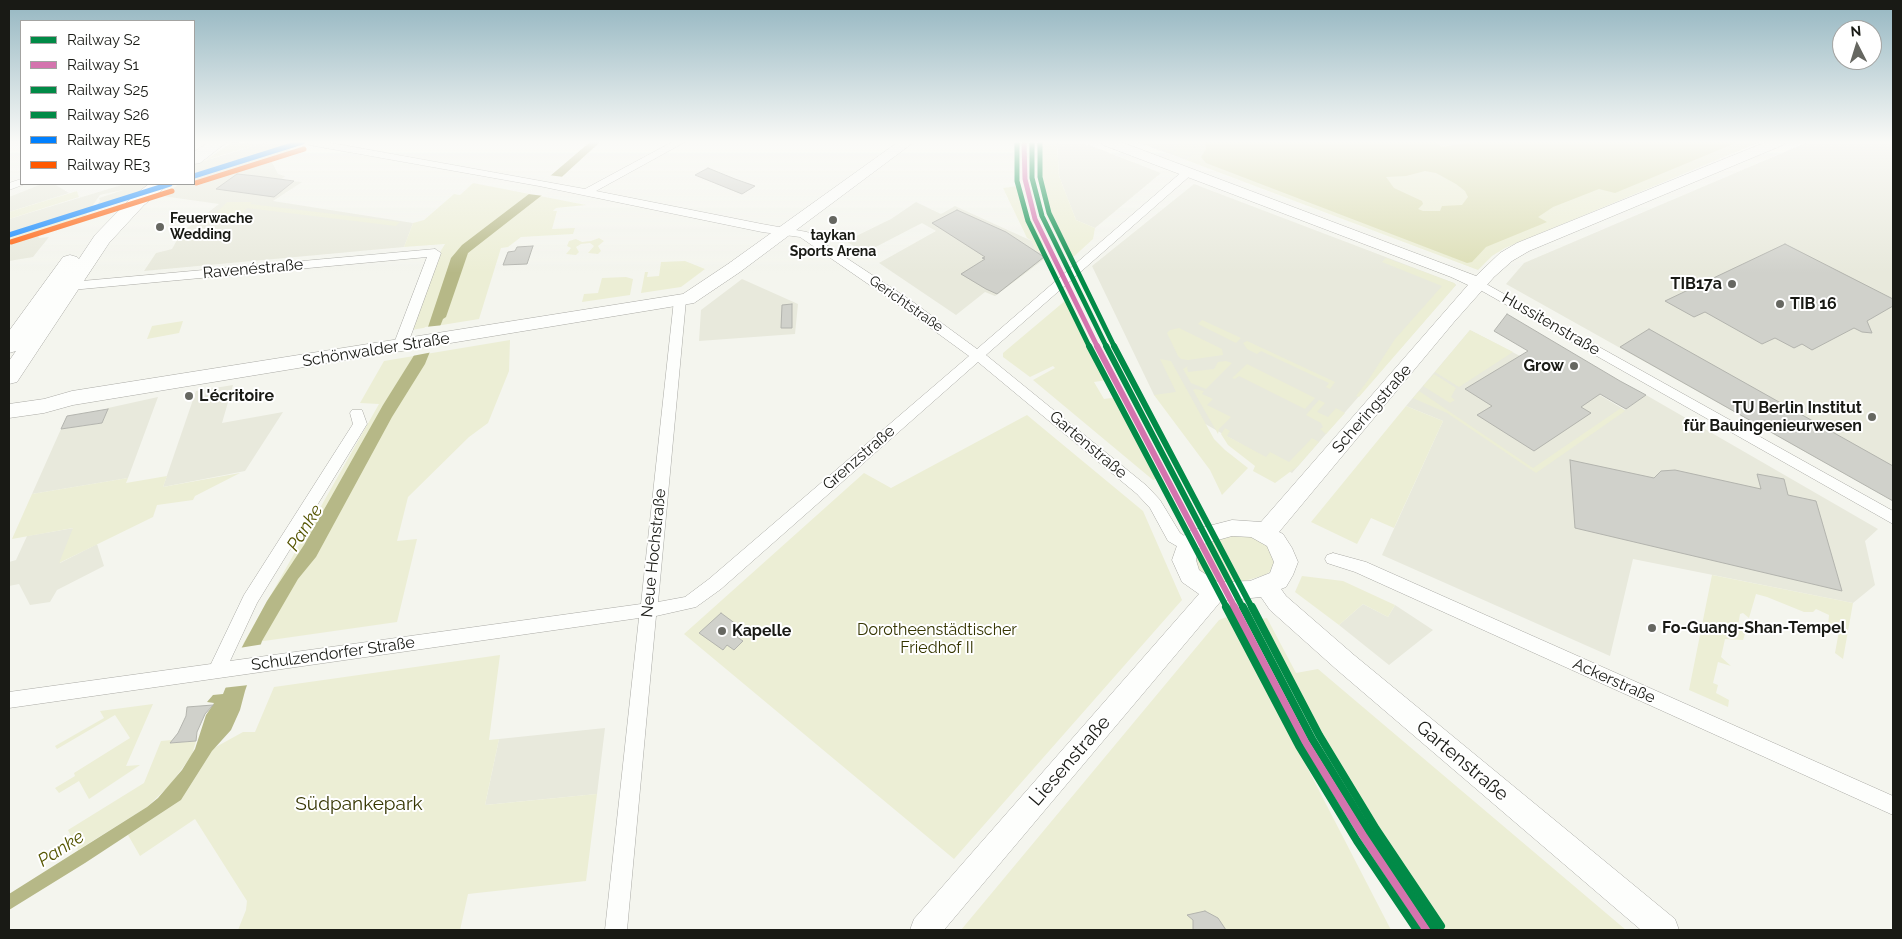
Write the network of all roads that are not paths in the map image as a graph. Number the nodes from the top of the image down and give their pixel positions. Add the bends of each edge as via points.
1 (131, 186) edge
2 (158, 186) edge
3 (554, 186) edge
4 (596, 186) edge
5 (846, 186) edge
6 (1172, 186) edge
7 (1225, 186) edge
8 (1672, 186) edge
9 (587, 193) junction
10 (784, 231) junction
11 (1479, 284) junction
12 (71, 286) junction
13 (50, 288) junction
14 (680, 300) junction
15 (408, 345) junction
16 (9, 346) edge
17 (978, 354) junction
18 (9, 377) edge
19 (9, 398) edge
20 (72, 398) junction
21 (9, 411) edge
22 (357, 413) dead end
23 (1893, 518) edge
24 (1265, 533) junction
25 (1187, 546) junction
26 (1334, 559) dead end
27 (1266, 586) junction
28 (1215, 592) junction
29 (648, 610) junction
30 (223, 669) junction
31 (11, 698) edge
32 (1893, 806) edge
33 (616, 930) edge
34 (925, 930) edge
35 (1664, 930) edge

1 - 13 main road
2 - 12 main road via 114,226
3 - 9 street, Gerichtstraße
4 - 9 street
5 - 10 street
6 - 17 street, Grenzstraße
7 - 11 street, Hussitenstraße
8 - 11 street, Scheringstraße via 1523,247 1506,257
9 - 10 street, Gerichtstraße
10 - 14 street via 688,299
10 - 17 street, Gerichtstraße via 803,234 830,251
11 - 23 street, Hussitenstraße
11 - 24 street, Scheringstraße
12 - 13 main road
12 - 15 street, Ravenéstraße via 435,253
12 - 18 main road
13 - 16 main road
14 - 15 street, Schönwalder Straße
14 - 29 street, Neue Hochstraße
15 - 20 street, Schönwalder Straße
17 - 25 street, Gartenstraße via 1142,490 1155,504 1174,537
17 - 29 street, Grenzstraße via 704,593 679,606
19 - 20 street, Schönwalder Straße
20 - 21 street, Schönwalder Straße
22 - 30 street via 360,424 250,600
24 - 25 street via 1232,528 1197,537
24 - 27 street via 1275,540 1286,562 1286,569 1278,580
25 - 28 street via 1184,560 1190,575
26 - 32 street, Ackerstraße via 1360,567
27 - 28 street
27 - 35 street, Gartenstraße via 1278,603 1345,662
28 - 34 street, Liesenstraße
29 - 30 street, Schulzendorfer Straße
29 - 33 street, Neue Hochstraße
30 - 31 street, Schulzendorfer Straße

